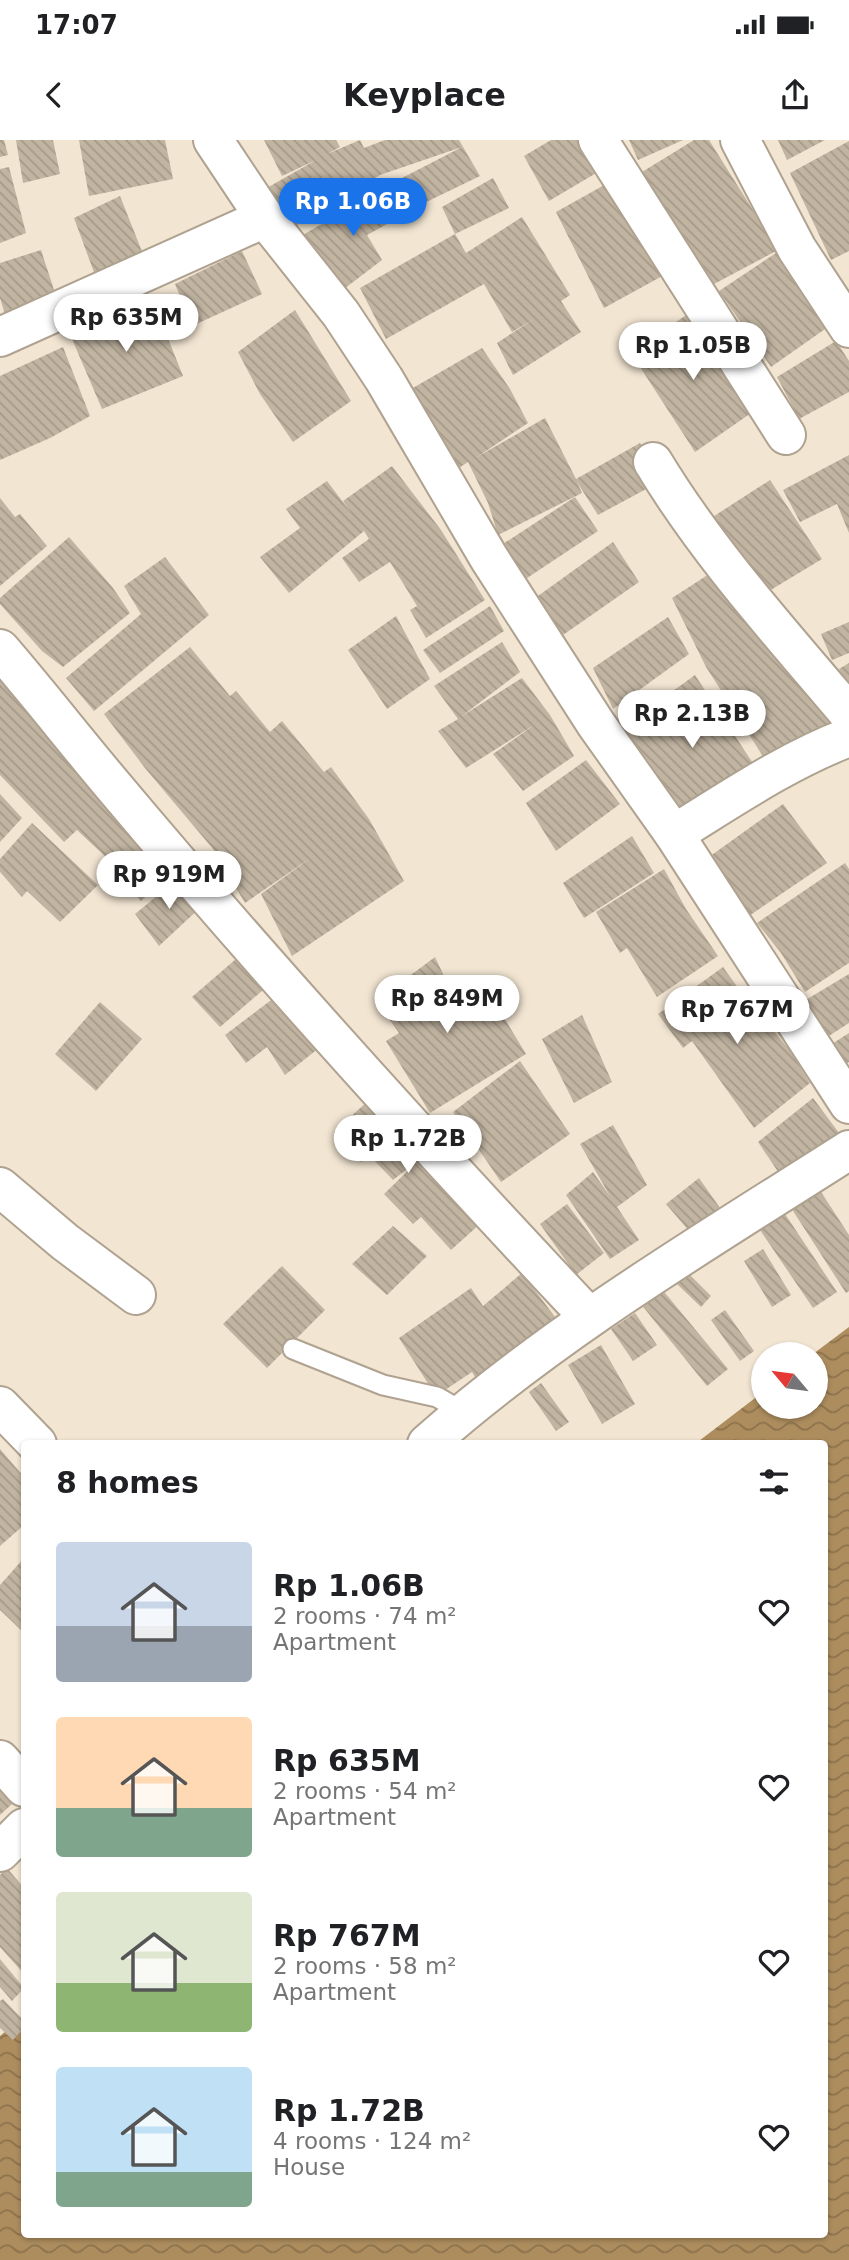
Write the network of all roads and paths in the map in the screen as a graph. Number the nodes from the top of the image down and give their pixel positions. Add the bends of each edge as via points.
1 (598, 140) edge
2 (740, 140) edge
3 (217, 141) edge
4 (265, 218) junction
5 (849, 328) edge
6 (0, 337) edge
7 (786, 435) dead end
8 (653, 462) dead end
9 (0, 649) edge
10 (849, 714) edge
11 (849, 737) edge
12 (674, 835) junction
13 (849, 1104) edge
14 (849, 1150) edge
15 (0, 1187) edge
16 (136, 1294) dead end
17 (589, 1317) junction
18 (293, 1349) dead end
19 (0, 1406) edge
20 (463, 1412) junction
21 (33, 1440) edge
22 (432, 1440) edge
23 (0, 1760) edge
24 (21, 1784) edge
25 (21, 1831) edge
26 (0, 1852) edge

1 - 7 street
2 - 5 street via 797,249
3 - 4 street
4 - 6 street
4 - 12 street via 377,368 496,569
8 - 10 street via 711,548
9 - 17 street via 360,1070
11 - 12 street via 769,775
12 - 13 street
14 - 17 street
15 - 16 street
17 - 20 street
18 - 20 lane via 383,1385 438,1397
19 - 21 street
20 - 22 street
23 - 24 street
25 - 26 street

